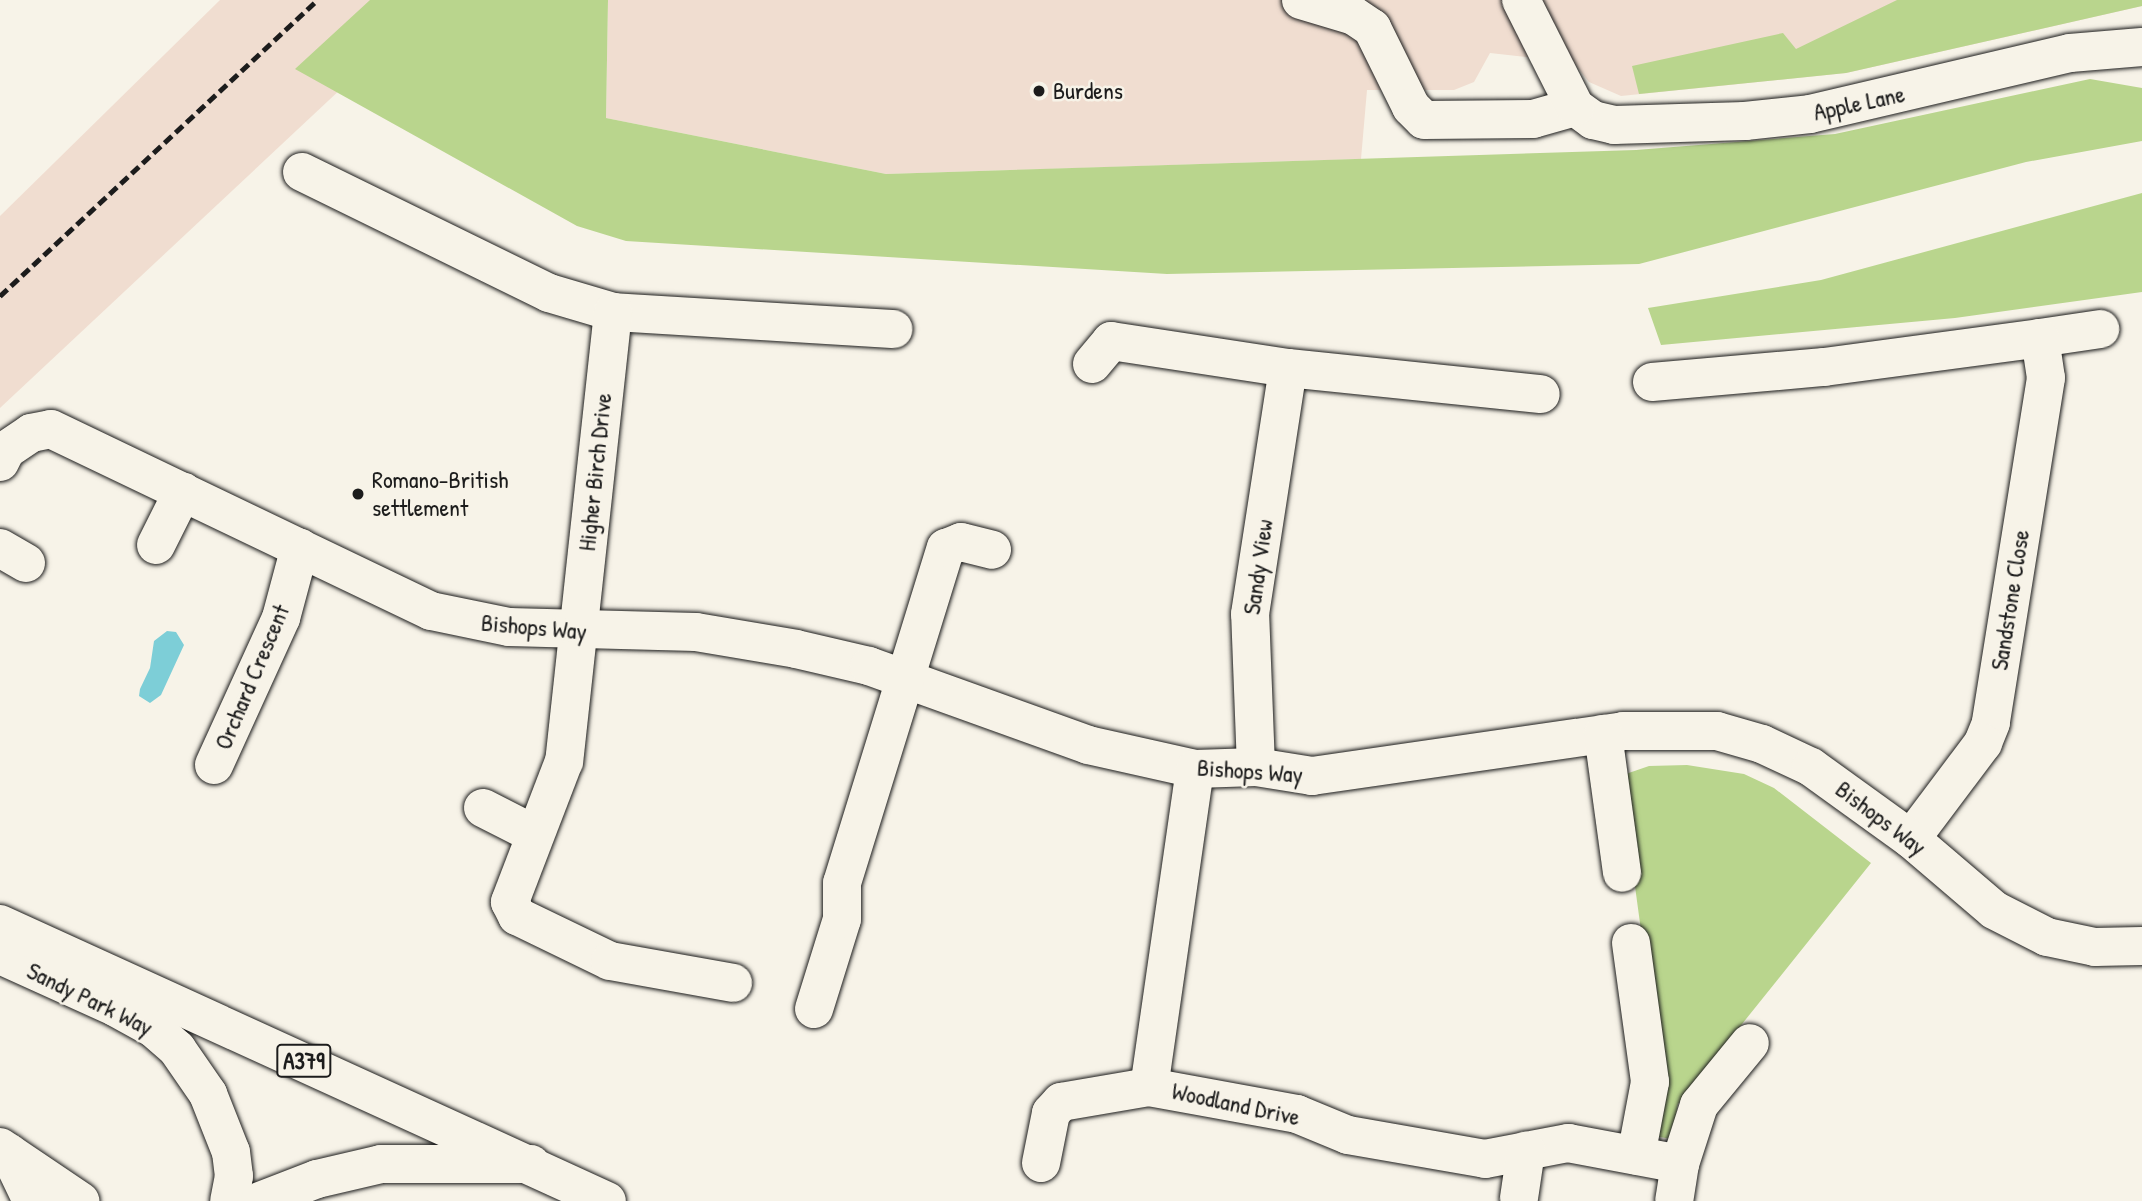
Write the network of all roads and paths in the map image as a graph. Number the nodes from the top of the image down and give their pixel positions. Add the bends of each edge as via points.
1 (1301, 0) edge
2 (1521, 0) edge
3 (2142, 47) edge
4 (1575, 107) junction
5 (302, 172) dead end
6 (613, 312) junction
7 (893, 329) dead end
8 (2100, 329) dead end
9 (2040, 338) junction
10 (1092, 364) dead end
11 (1288, 368) junction
12 (1651, 382) dead end
13 (1541, 394) dead end
14 (0, 462) edge
15 (183, 491) junction
16 (156, 545) dead end
17 (300, 547) junction
18 (992, 550) dead end
19 (578, 632) junction
20 (907, 680) junction
21 (1603, 734) junction
22 (214, 765) dead end
23 (1256, 767) junction
24 (1195, 769) junction
25 (482, 808) dead end
26 (534, 834) junction
27 (1911, 839) junction
28 (1622, 873) dead end
29 (0, 924) edge
30 (1631, 943) dead end
31 (2142, 946) edge
32 (0, 955) edge
33 (733, 983) dead end
34 (814, 1009) dead end
35 (1750, 1044) dead end
36 (1149, 1087) junction
37 (5, 1150) edge
38 (1526, 1151) junction
39 (1636, 1156) junction
40 (1041, 1163) dead end
41 (532, 1164) junction
42 (1677, 1183) edge
43 (1519, 1198) dead end
44 (32, 1201) edge
45 (80, 1201) edge
46 (229, 1201) edge
47 (260, 1201) edge
48 (607, 1201) edge

1 - 4 street via 1354,16 1372,28 1411,107 1424,120 1532,119
2 - 4 street
3 - 4 street, Apple Lane via 2070,53 1810,114 1745,121 1614,125 1593,120
5 - 6 street via 549,293
6 - 7 street
6 - 19 street, Higher Birch Drive
8 - 9 street
9 - 12 street via 1824,367
9 - 27 street, Sandstone Close via 2046,378 1991,723 1983,743
10 - 11 street via 1111,341
11 - 13 street
11 - 23 street, Sandy View via 1250,614
14 - 15 street, Bishops Way via 6,450 31,433 51,429
15 - 16 street
15 - 17 street, Bishops Way
17 - 19 street, Bishops Way via 431,611 467,621
17 - 22 street, Orchard Crescent via 281,618
18 - 20 street via 961,542 946,548
19 - 20 street, Bishops Way via 696,632 796,649
19 - 26 street, Higher Birch Drive via 564,761
20 - 24 street, Bishops Way via 1088,745
20 - 34 street via 842,883 842,919
21 - 23 street, Bishops Way via 1311,776
21 - 27 street, Bishops Way via 1681,728 1717,731 1762,744 1811,767
21 - 28 street
23 - 24 street, Bishops Way
24 - 36 street, Woodland Drive
25 - 26 street
26 - 33 street, Higher Birch Drive via 513,884 510,902 517,916 610,961
27 - 31 street, Bishops Way via 1994,910 2047,937 2095,947
29 - 41 street, A379
30 - 39 street via 1650,1082
32 - 46 street, Sandy Park Way via 125,1012 177,1049 208,1094 231,1152
35 - 42 street, Woodland Drive via 1699,1105
36 - 38 street, Woodland Drive via 1297,1114 1348,1135 1471,1157 1485,1159
36 - 40 street via 1061,1102 1051,1113
37 - 44 street
37 - 45 street
38 - 39 street, Woodland Drive via 1568,1143
38 - 43 street
39 - 42 street, Woodland Drive
41 - 47 street via 381,1164 317,1179
41 - 48 street, A379

